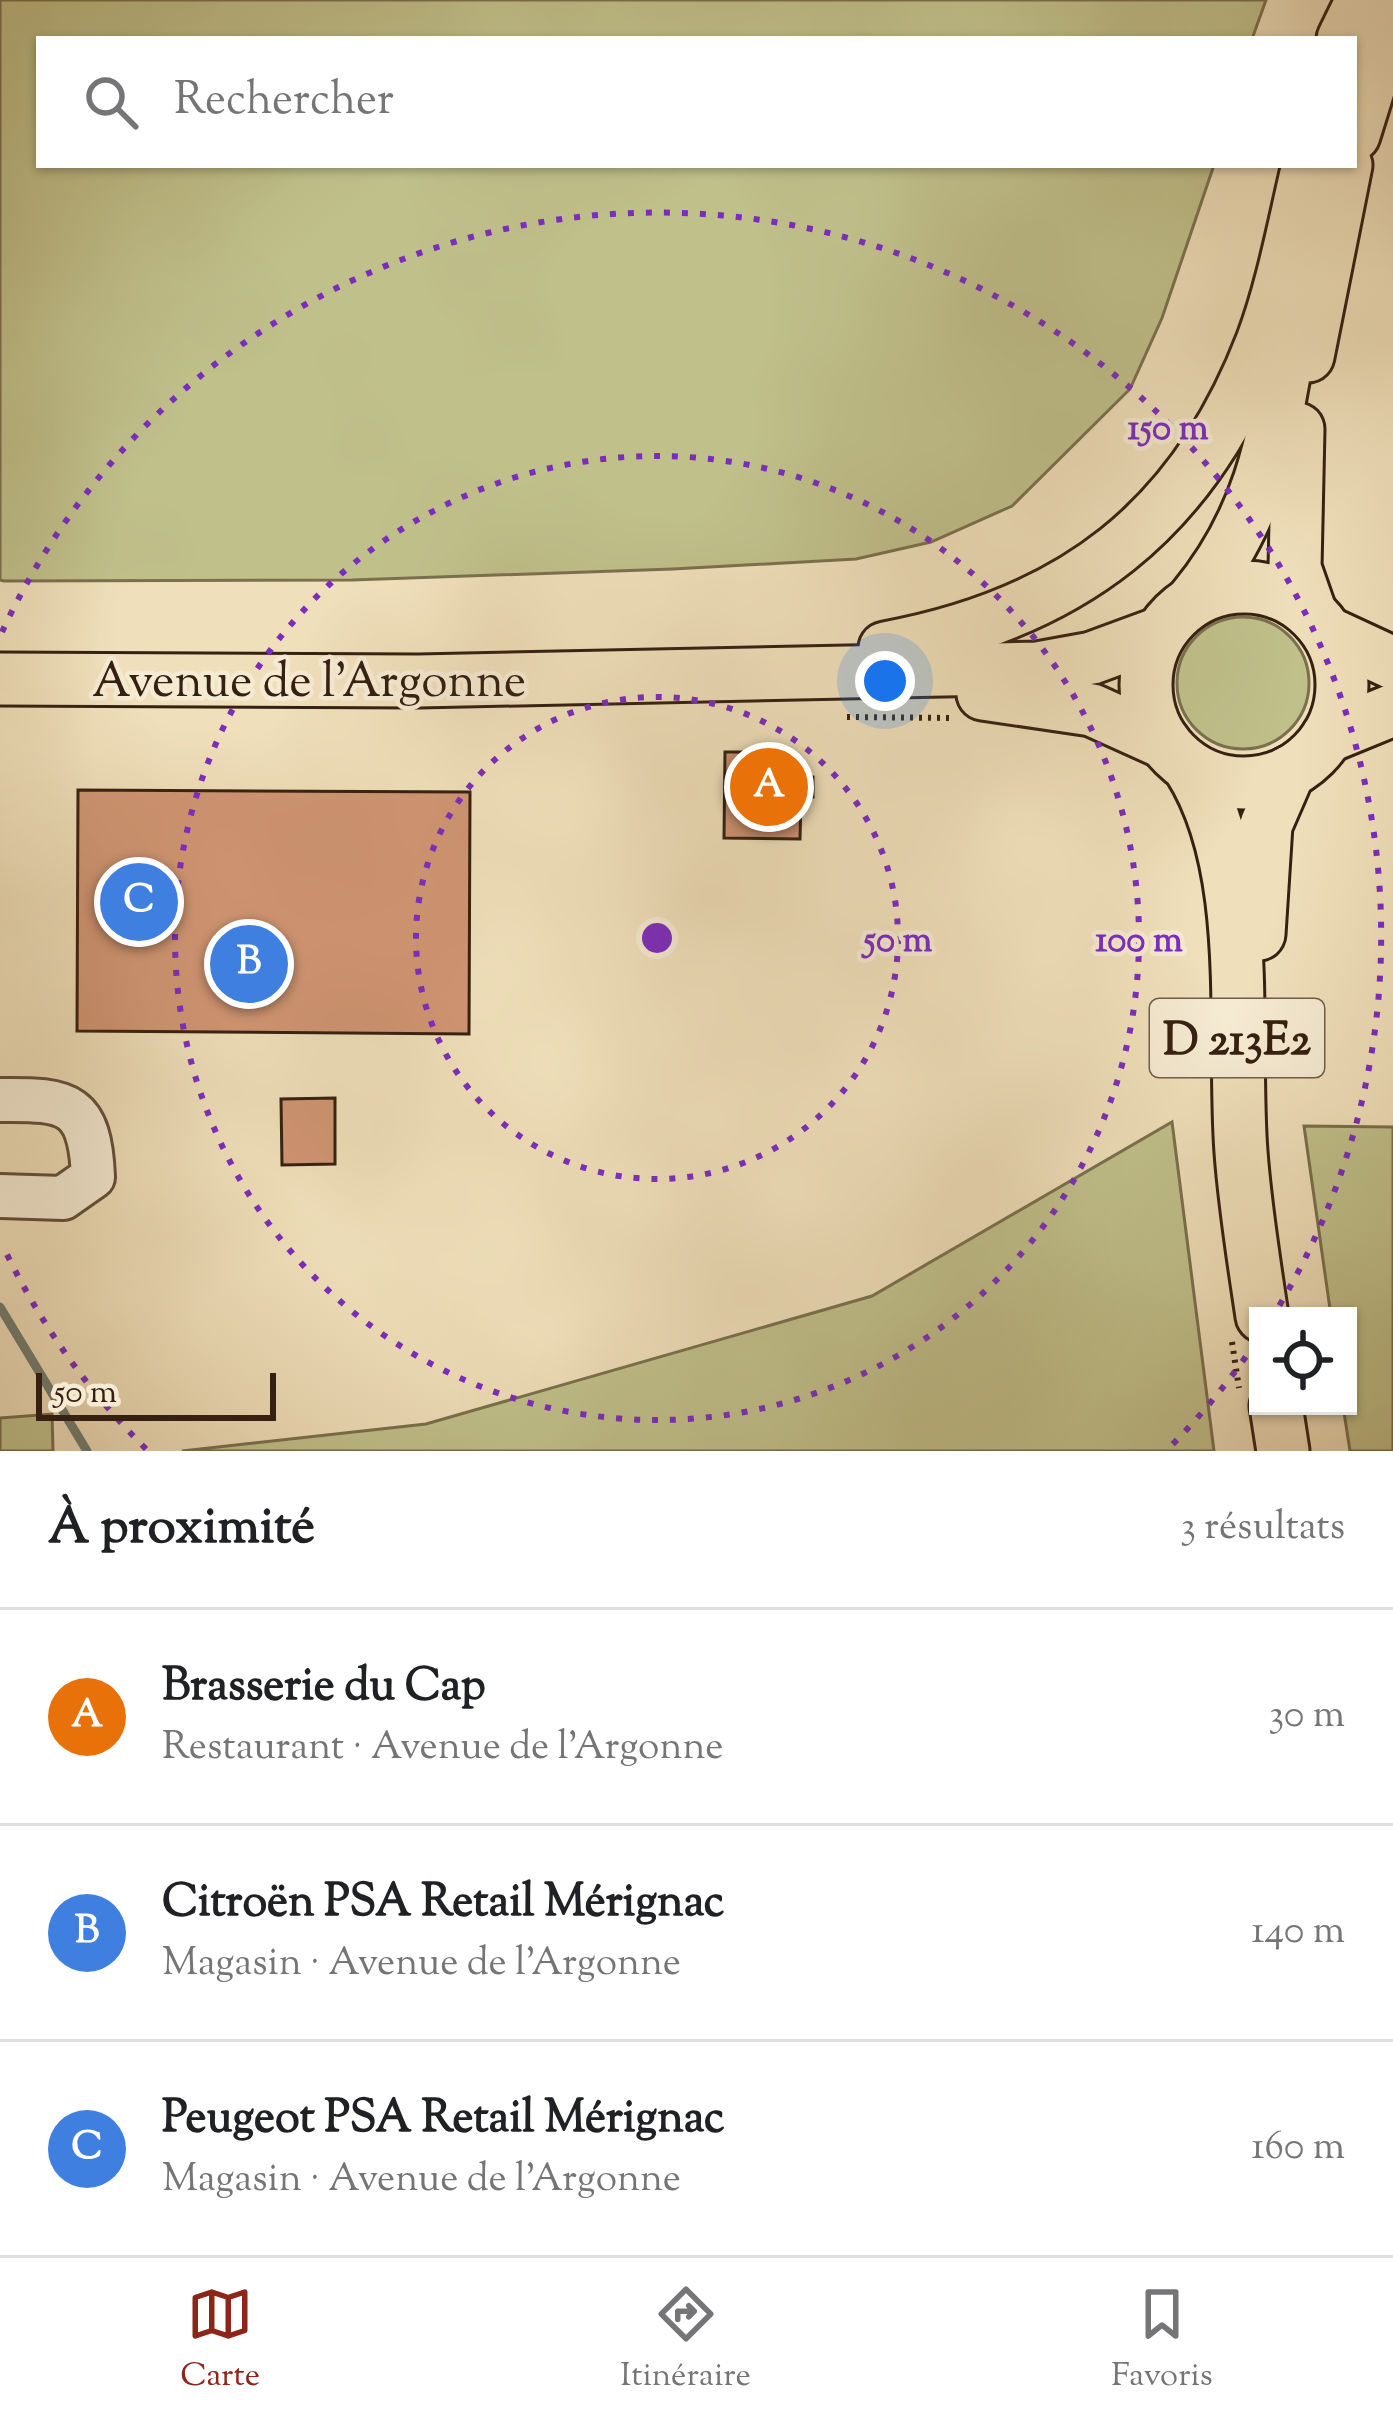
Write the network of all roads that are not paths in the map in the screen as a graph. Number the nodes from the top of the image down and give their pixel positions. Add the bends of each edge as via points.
1 (1372, 23) edge
2 (1363, 128) edge
3 (1306, 168) edge
4 (1321, 168) edge
5 (1353, 168) edge
6 (1177, 616) junction
7 (1319, 622) junction
8 (1393, 663) edge
9 (701, 675) junction
10 (617, 677) junction
11 (0, 679) edge
12 (1393, 710) edge
13 (1327, 737) junction
14 (1177, 755) junction
15 (1289, 772) junction
16 (0, 1100) edge
17 (0, 1196) edge
18 (1264, 1307) edge
19 (1265, 1307) edge
20 (1277, 1415) edge
21 (1283, 1451) edge

1 - 2 main road
3 - 9 main road via 1262,341 1225,422 1144,527 1081,580 946,637
4 - 6 main road via 1260,491 1237,541
5 - 7 main road via 1311,332 1295,460 1295,568
6 - 7 main road via 1222,589 1253,587 1284,594
6 - 9 main road, Avenue de l'Argonne via 1092,658 1037,668
6 - 14 main road via 1145,683
7 - 8 main road
7 - 13 main road via 1342,686
9 - 10 main road, Avenue de l'Argonne
10 - 11 main road, Avenue de l'Argonne
10 - 14 main road, Avenue de l'Argonne via 1035,699 1092,710
12 - 13 main road
13 - 15 main road
14 - 15 main road via 1238,783
14 - 18 main road, D 213E2 via 1209,798 1228,882 1241,1151
15 - 19 main road, D 213E2 via 1266,825 1258,889
16 - 17 lane via 70,1107 86,1122 93,1177 63,1198
20 - 21 main road

